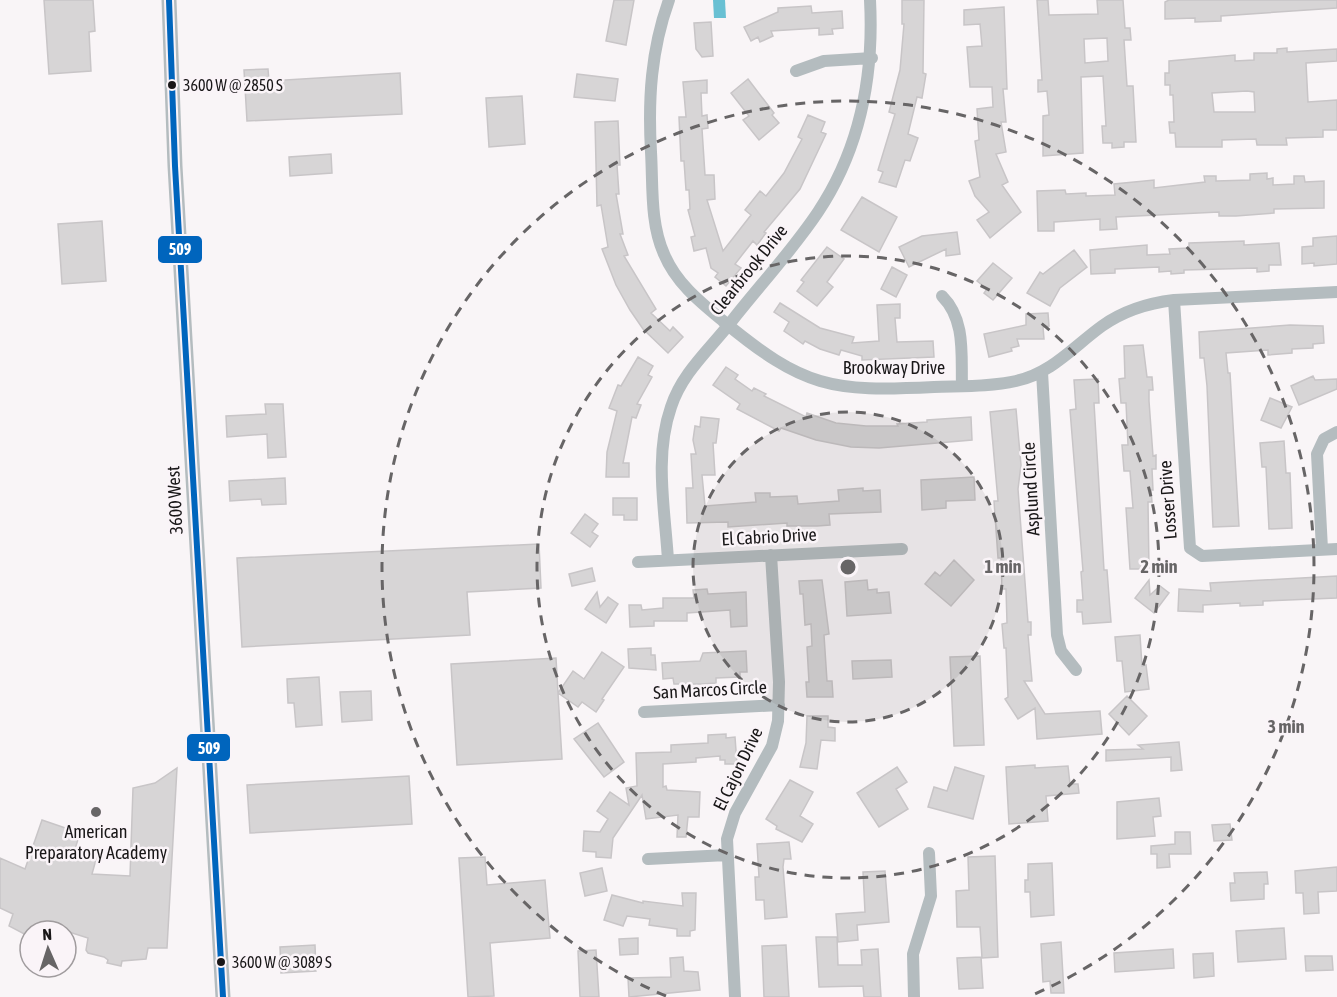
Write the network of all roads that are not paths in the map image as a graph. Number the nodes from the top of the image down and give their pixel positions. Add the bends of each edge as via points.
1 (169, 0) edge
2 (669, 0) edge
3 (870, 0) edge
4 (872, 58) junction
5 (796, 71) dead end
6 (1337, 292) edge
7 (942, 296) dead end
8 (1174, 300) junction
9 (728, 326) junction
10 (1042, 372) junction
11 (962, 386) junction
12 (1337, 432) edge
13 (902, 549) dead end
14 (1322, 549) junction
15 (1337, 549) edge
16 (771, 555) junction
17 (668, 560) junction
18 (638, 562) dead end
19 (1076, 670) dead end
20 (779, 705) junction
21 (644, 712) dead end
22 (929, 853) dead end
23 (727, 855) junction
24 (648, 860) dead end
25 (223, 997) edge
26 (735, 997) edge
27 (914, 997) edge

1 - 25 street, 3600 West via 176,189
2 - 9 street, Brookway Drive via 658,37 650,98 658,239 684,286
3 - 4 street, Clearbrook Drive
4 - 5 street via 824,61
4 - 9 street, Clearbrook Drive via 856,130 829,193 807,227
6 - 8 street, Brookway Drive
7 - 11 street via 956,315 959,327
8 - 10 street, Brookway Drive via 1122,314
8 - 14 street, Losser Drive via 1190,548 1202,556
9 - 11 street, Brookway Drive via 777,364 822,384 882,390
9 - 17 street, Clearbrook Drive via 680,386 664,432
10 - 11 street, Brookway Drive via 1016,381
10 - 19 street, Asplund Circle via 1057,636 1061,651
12 - 14 street via 1324,440 1317,454
13 - 16 street, El Cabrio Drive
14 - 15 street, Losser Drive
16 - 17 street, El Cabrio Drive
16 - 20 street, El Cajon Drive
17 - 18 street, El Cabrio Drive
20 - 21 street, San Marcos Circle
20 - 23 street, El Cajon Drive via 772,746 735,813
22 - 27 street via 931,896 913,954
23 - 24 street
23 - 26 street, El Cajon Drive

